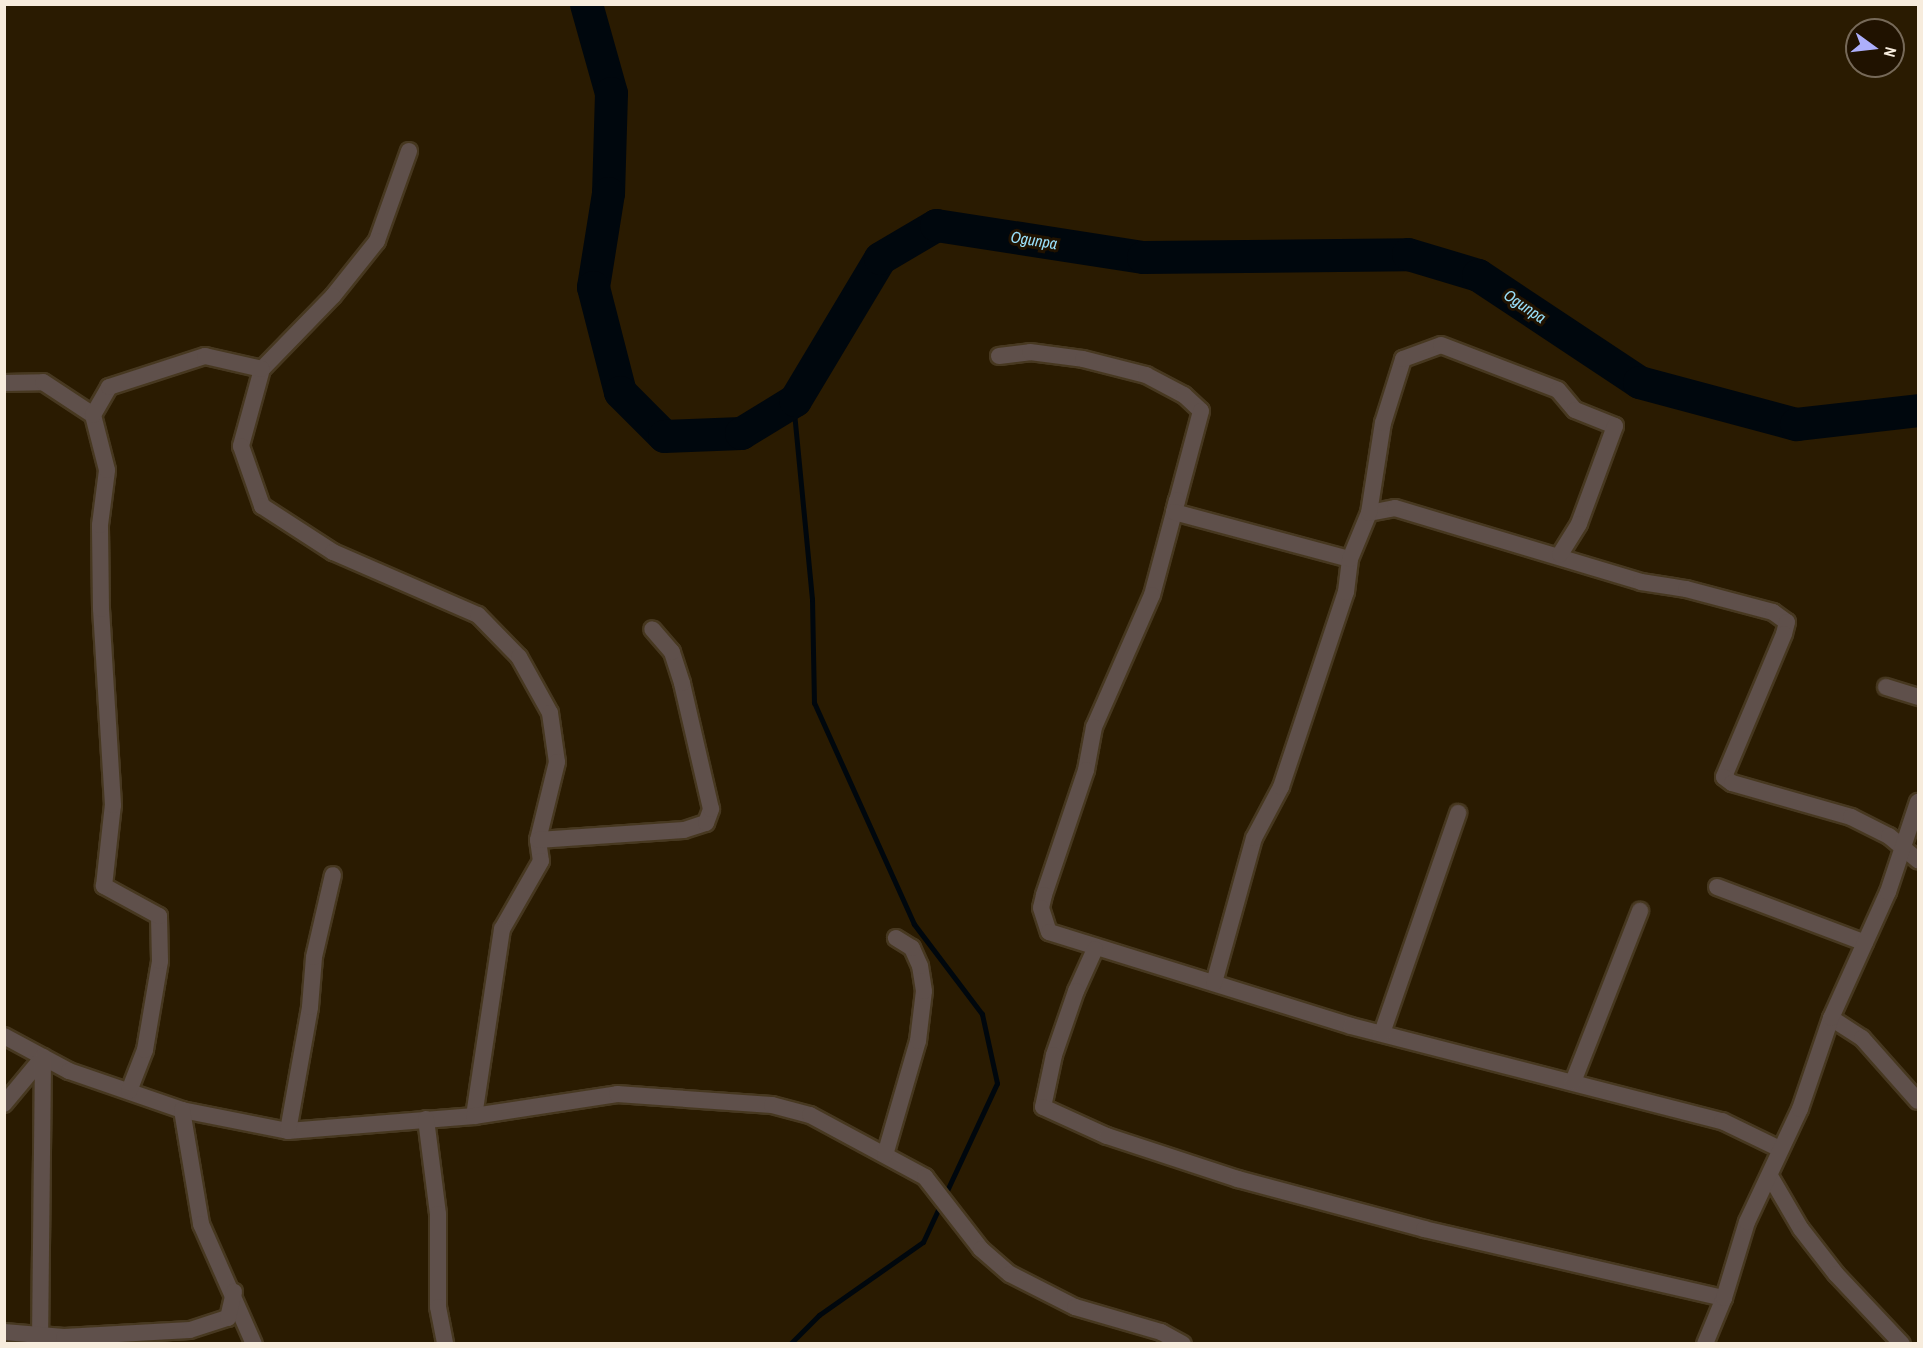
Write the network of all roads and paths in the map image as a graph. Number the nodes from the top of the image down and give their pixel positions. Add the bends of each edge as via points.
1 (409, 151) dead end
2 (999, 356) dead end
3 (262, 369) junction
4 (4, 383) edge
5 (1201, 411) junction
6 (93, 415) junction
7 (1369, 513) junction
8 (1560, 554) junction
9 (1350, 559) junction
10 (652, 629) dead end
11 (1886, 687) dead end
12 (1918, 697) edge
13 (1918, 802) edge
14 (1458, 813) dead end
15 (538, 840) junction
16 (1903, 846) junction
17 (1918, 860) edge
18 (333, 875) dead end
19 (1717, 887) dead end
20 (1640, 911) dead end
21 (896, 938) dead end
22 (1865, 943) junction
23 (1095, 949) junction
24 (1214, 983) junction
25 (1831, 1018) junction
26 (1382, 1033) junction
27 (4, 1036) edge
28 (43, 1057) junction
29 (1574, 1082) junction
30 (129, 1091) junction
31 (1918, 1101) edge
32 (4, 1104) edge
33 (182, 1110) junction
34 (474, 1116) junction
35 (426, 1119) junction
36 (288, 1131) junction
37 (1780, 1149) junction
38 (885, 1155) junction
39 (1770, 1176) junction
40 (234, 1292) junction
41 (1724, 1298) junction
42 (4, 1332) edge
43 (40, 1335) junction
44 (254, 1344) edge
45 (445, 1344) edge
46 (1183, 1344) edge
47 (1705, 1344) edge
48 (1902, 1344) edge

1 - 3 street via 377,241 333,296
2 - 5 street via 1030,352 1083,359 1146,375 1184,395
3 - 6 street via 205,356 109,387
3 - 15 street via 241,446 262,506 333,552 478,615 519,657 550,712 557,762
4 - 6 street via 43,382
5 - 9 street via 1174,512
5 - 23 street via 1152,595 1094,727 1086,770 1041,908 1049,932
6 - 30 street via 107,470 100,525 101,609 113,805 104,886 159,916 158,972 145,1050
7 - 8 street via 1395,508 1501,542
7 - 8 street via 1383,423 1403,359 1442,345 1558,390 1575,410 1615,426 1579,524
7 - 9 street
8 - 16 street via 1641,582 1752,606 1787,622 1724,777 1732,783 1851,818
9 - 24 street via 1347,592 1327,656 1281,787 1254,838
10 - 15 street via 672,652 682,683 711,808 706,823 684,830
11 - 12 street
13 - 16 street
14 - 26 street
15 - 34 street via 541,861 502,929
16 - 17 street
16 - 22 street
18 - 36 street via 314,957 310,1007
19 - 22 street
20 - 29 street
21 - 38 street via 912,948 924,991 918,1041
22 - 25 street
23 - 24 street
23 - 41 street via 1058,1044 1044,1107 1107,1136 1238,1179 1424,1229
24 - 26 street via 1230,991 1264,997
25 - 31 street via 1862,1038
25 - 37 street via 1800,1109
26 - 29 street
27 - 28 street
28 - 30 street via 69,1071
28 - 32 street
28 - 43 street
29 - 37 street via 1722,1121
30 - 33 street
33 - 36 street
33 - 40 street via 201,1224
34 - 35 street
34 - 38 street via 617,1094 709,1098 772,1105 810,1115
35 - 36 street
35 - 45 street via 438,1214 438,1307
37 - 39 street
38 - 46 street via 925,1177 981,1249 1010,1274 1075,1306 1161,1332
39 - 41 street via 1747,1222
39 - 48 street via 1822,1256
40 - 43 street via 228,1318 190,1330
40 - 44 street
41 - 47 street
42 - 43 street

